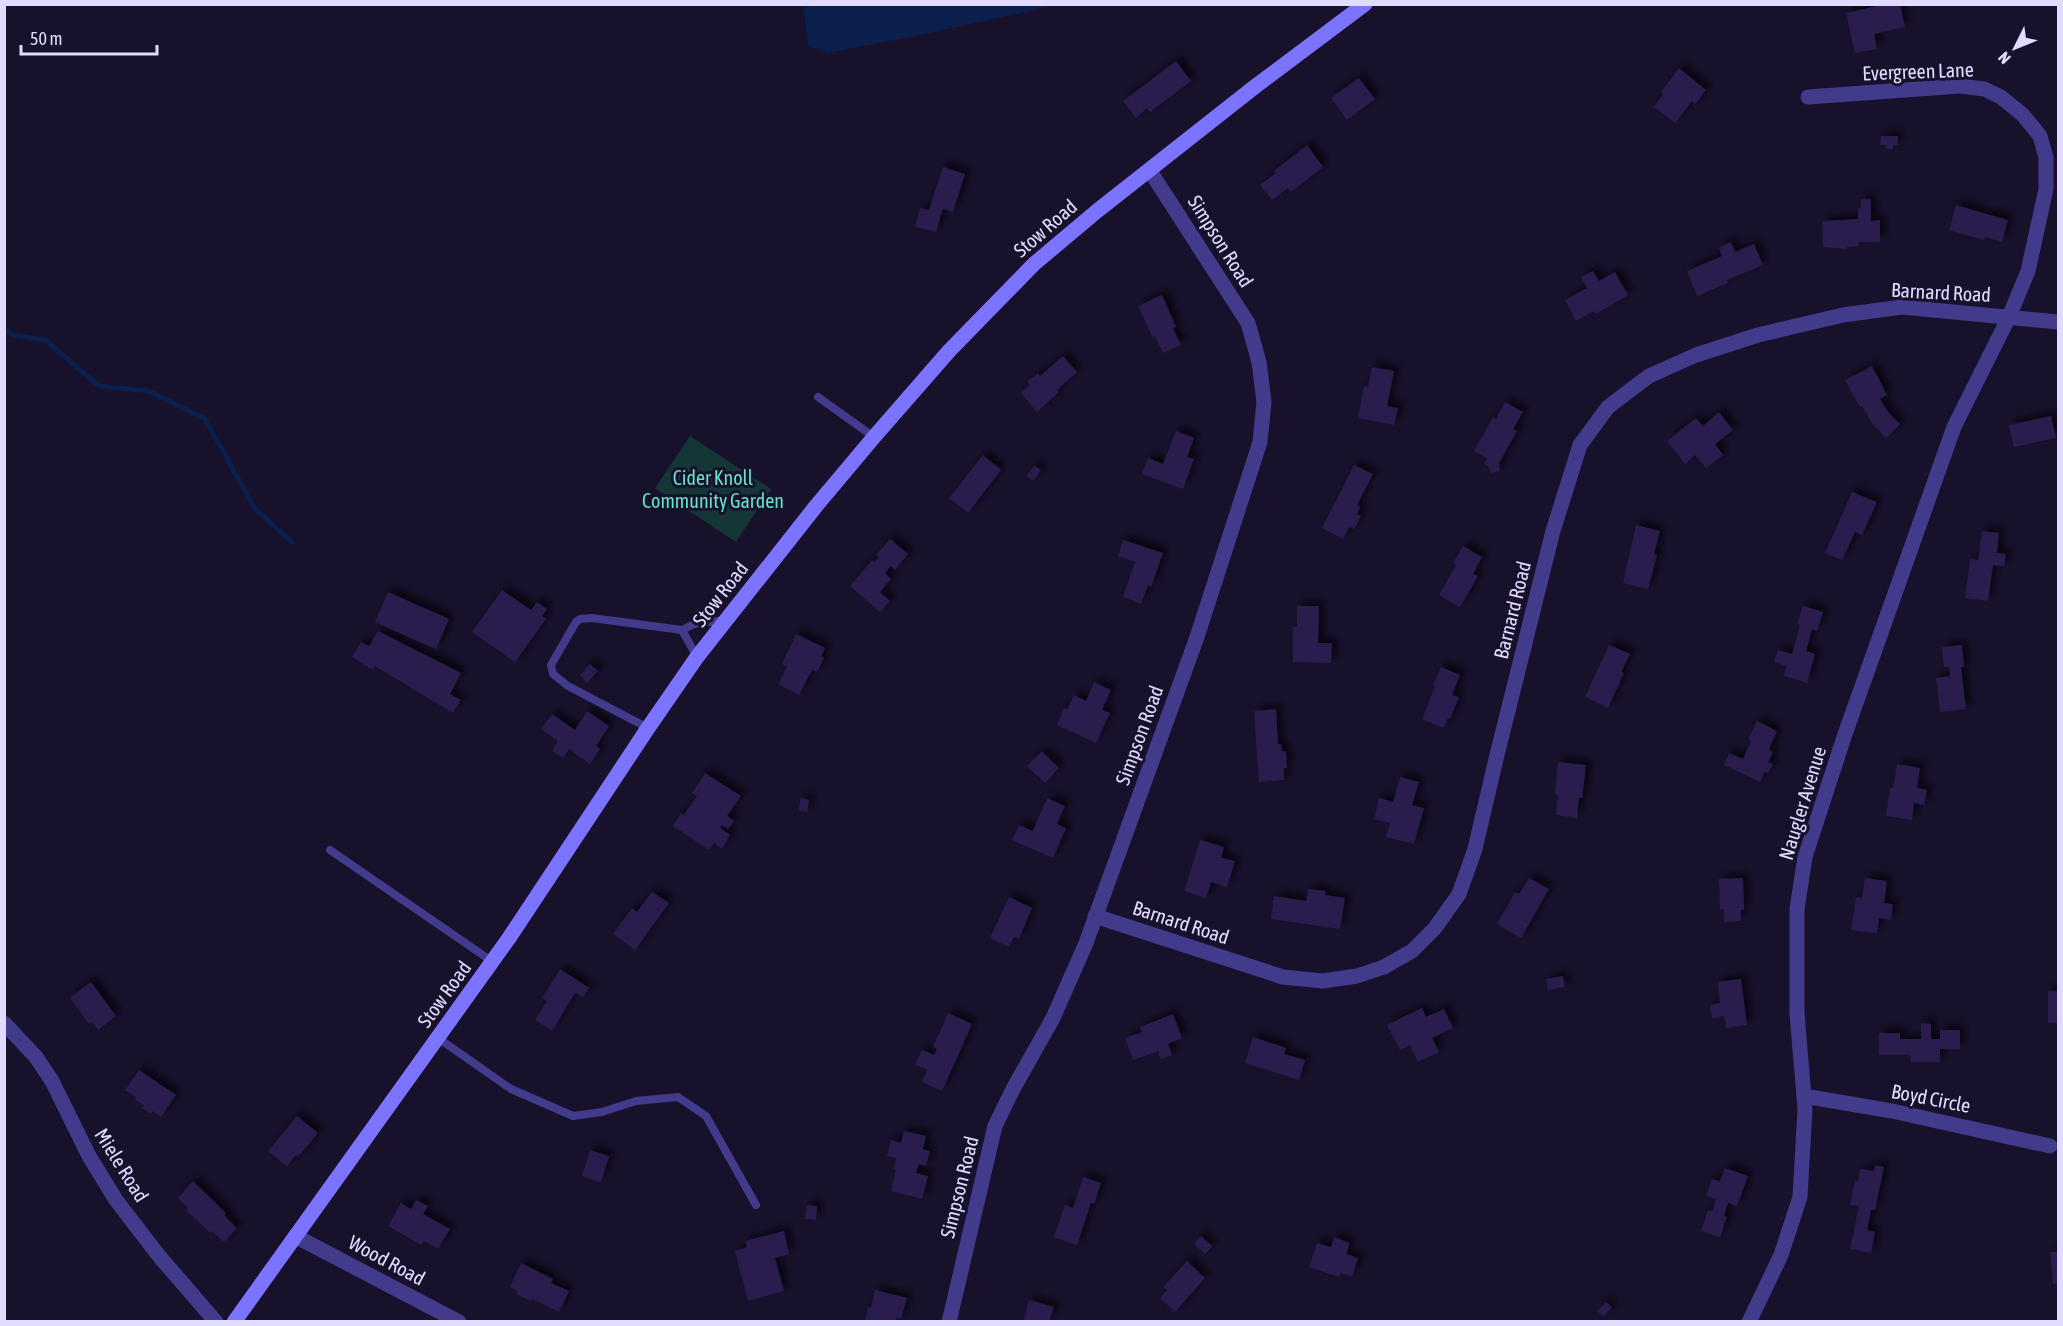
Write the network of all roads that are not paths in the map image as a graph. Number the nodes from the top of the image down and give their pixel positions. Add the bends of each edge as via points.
1 (1365, 4) edge
2 (1808, 97) dead end
3 (1150, 171) junction
4 (2009, 317) junction
5 (2058, 322) edge
6 (818, 397) dead end
7 (874, 437) junction
8 (727, 620) junction
9 (682, 630) junction
10 (698, 657) junction
11 (648, 728) junction
12 (330, 850) dead end
13 (1095, 916) junction
14 (493, 962) junction
15 (4, 1023) edge
16 (438, 1038) junction
17 (1804, 1096) junction
18 (2050, 1146) dead end
19 (756, 1205) dead end
20 (295, 1236) junction
21 (216, 1322) edge
22 (234, 1322) edge
23 (459, 1322) edge
24 (949, 1322) edge
25 (1749, 1322) edge

1 - 3 street, Stow Road
2 - 4 street, Evergreen Lane via 1960,86 1984,89 2023,115 2040,136 2046,157 2046,189 2028,271
3 - 7 street, Stow Road via 1034,264 949,351
3 - 13 street, Simpson Road via 1248,323 1259,362 1264,402 1260,442 1211,598
4 - 5 street, Barnard Road
4 - 13 street, Barnard Road via 1902,307 1843,315 1758,334 1649,376 1608,407 1580,445 1553,531 1476,849 1459,894 1435,928 1412,951 1384,967 1356,976 1323,981 1283,977
4 - 17 street, Naugler Avenue via 1954,427 1805,857 1797,909 1797,1013
6 - 7 lane
7 - 8 street, Stow Road
8 - 9 lane via 694,624
8 - 10 street, Stow Road
9 - 10 lane
9 - 11 lane via 580,619 551,665 553,675 568,686
10 - 11 street, Stow Road
11 - 14 street, Stow Road
12 - 14 lane
13 - 24 street, Simpson Road via 1057,1009 995,1126
14 - 16 street, Stow Road
15 - 21 street, Miele Road via 52,1081 116,1200
16 - 19 lane via 511,1089 573,1116 636,1101 678,1097 706,1116
16 - 20 street, Stow Road
17 - 18 street, Boyd Circle
17 - 25 street, Naugler Avenue via 1800,1197 1781,1255
20 - 22 street, Stow Road
20 - 23 street, Wood Road

